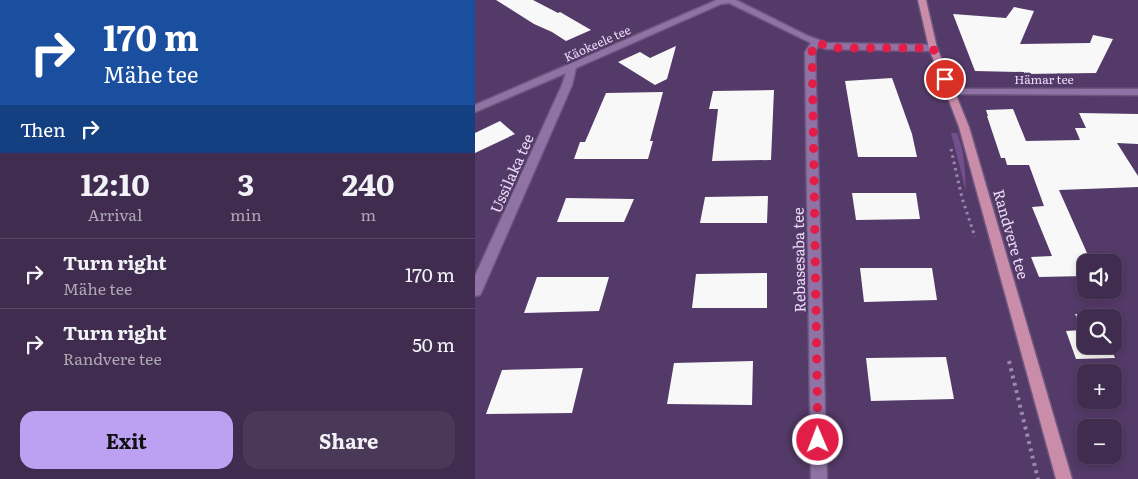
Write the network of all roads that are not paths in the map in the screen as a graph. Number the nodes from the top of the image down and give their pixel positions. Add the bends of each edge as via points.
1 (730, 0) edge
2 (922, 0) edge
3 (817, 43) junction
4 (933, 48) junction
5 (572, 67) junction
6 (951, 92) junction
7 (1138, 92) edge
8 (475, 109) edge
9 (475, 291) edge
10 (819, 479) edge
11 (1064, 479) edge

1 - 3 street
1 - 5 street, Käokeele tee
2 - 4 main road, Randvere tee
3 - 4 street via 836,48
3 - 10 street, Rebasesaba tee via 810,52
4 - 6 main road, Randvere tee
5 - 8 street, Käokeele tee
5 - 9 street, Ussilaka tee via 567,85
6 - 7 street, Hämar tee
6 - 11 main road, Randvere tee via 964,127

